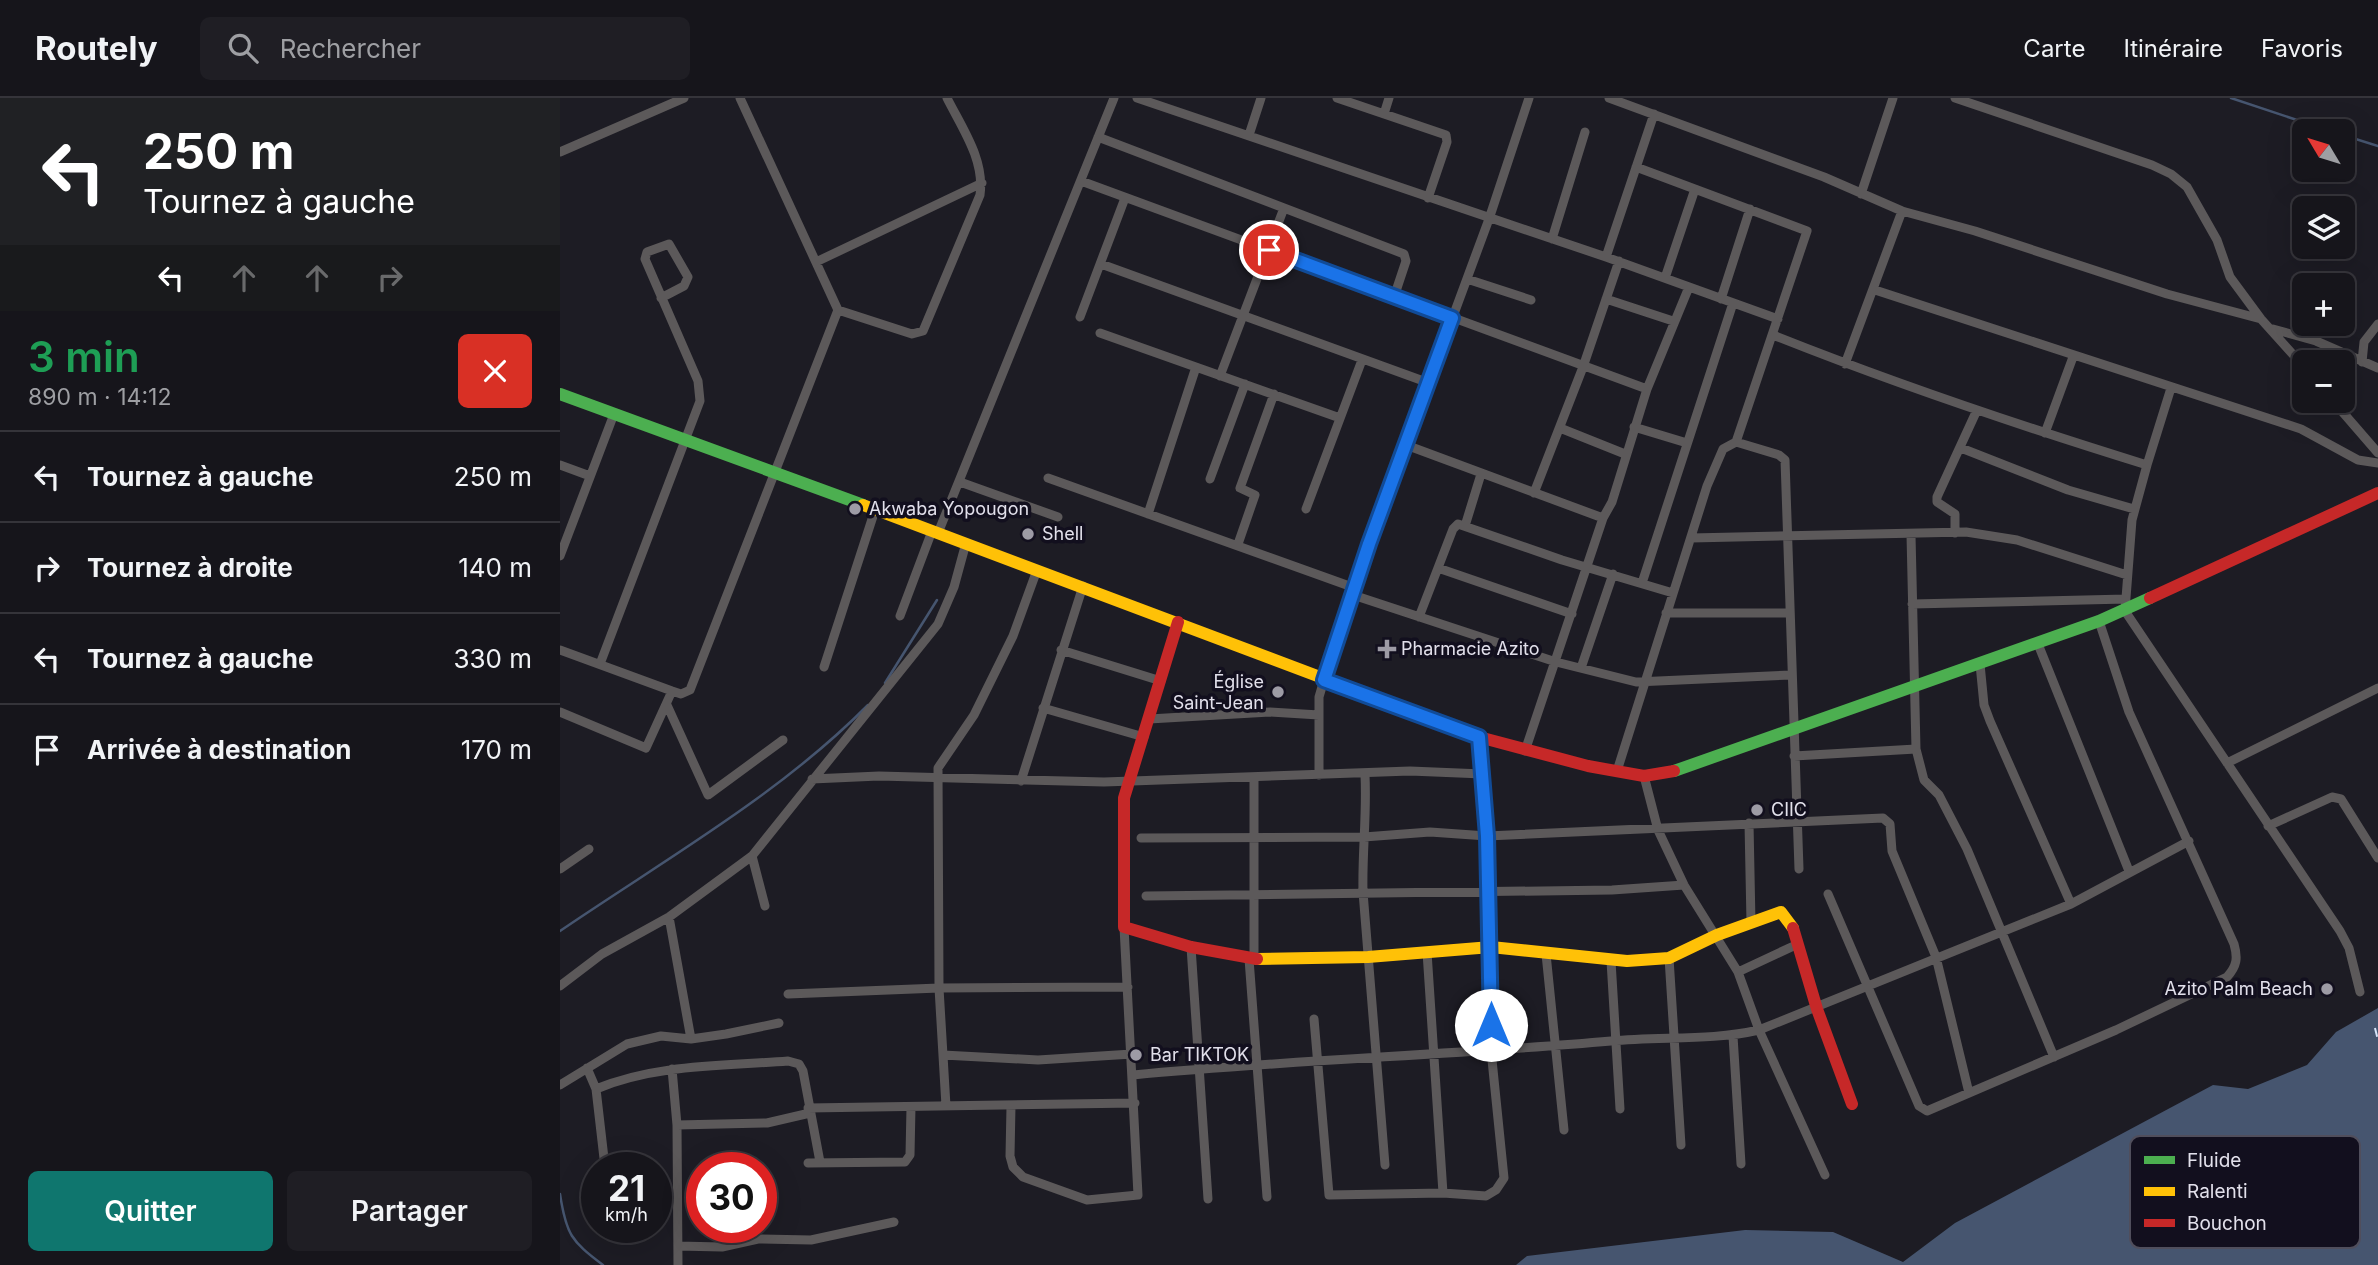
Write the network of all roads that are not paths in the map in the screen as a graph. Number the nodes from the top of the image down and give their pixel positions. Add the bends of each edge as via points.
1 (684, 98) edge
2 (740, 98) edge
3 (947, 98) edge
4 (1114, 98) edge
5 (1137, 98) edge
6 (1261, 98) edge
7 (1337, 98) edge
8 (1389, 98) edge
9 (1529, 98) edge
10 (1609, 98) edge
11 (1893, 98) edge
12 (1955, 98) edge
13 (1384, 114) junction
14 (1654, 114) junction
15 (1585, 132) dead end
16 (1250, 135) junction
17 (1098, 137) junction
18 (560, 152) edge
19 (1636, 167) junction
20 (1081, 181) junction
21 (982, 183) junction
22 (1695, 189) junction
23 (1861, 194) junction
24 (1125, 198) junction
25 (1429, 198) junction
26 (1284, 208) junction
27 (1750, 209) junction
28 (1902, 211) junction
29 (1489, 219) junction
30 (1552, 239) junction
31 (1269, 250) junction
32 (1606, 257) junction
33 (1619, 261) junction
34 (816, 262) junction
35 (1101, 264) junction
36 (1665, 278) junction
37 (1467, 279) junction
38 (1689, 287) junction
39 (1875, 290) junction
40 (1394, 297) junction
41 (662, 298) junction
42 (1606, 299) junction
43 (1721, 299) junction
44 (1531, 300) dead end
45 (1733, 303) junction
46 (838, 310) junction
47 (1243, 314) junction
48 (1080, 317) dead end
49 (1452, 318) junction
50 (1778, 319) junction
51 (2261, 319) junction
52 (1673, 321) junction
53 (2378, 324) edge
54 (2273, 329) junction
55 (1100, 333) dead end
56 (1773, 335) junction
57 (2292, 352) edge
58 (2073, 356) junction
59 (1362, 360) junction
60 (2362, 362) junction
61 (1845, 364) junction
62 (1196, 367) junction
63 (1583, 367) junction
64 (2378, 368) edge
65 (1220, 376) junction
66 (1429, 383) junction
67 (1245, 384) junction
68 (2171, 387) junction
69 (1647, 389) junction
70 (560, 394) edge
71 (1274, 394) junction
72 (1977, 410) junction
73 (2343, 413) edge
74 (614, 414) junction
75 (1340, 418) junction
76 (1634, 427) junction
77 (1560, 428) junction
78 (2045, 433) junction
79 (684, 439) junction
80 (1736, 442) junction
81 (1687, 443) junction
82 (1406, 445) junction
83 (1961, 448) junction
84 (2378, 453) edge
85 (1625, 454) junction
86 (2378, 463) edge
87 (560, 465) edge
88 (2147, 465) junction
89 (772, 474) junction
90 (1481, 474) junction
91 (590, 476) junction
92 (1048, 478) dead end
93 (1210, 479) dead end
94 (960, 482) junction
95 (1534, 493) junction
96 (2378, 493) edge
97 (1306, 509) dead end
98 (2134, 509) junction
99 (875, 510) junction
100 (1148, 514) junction
101 (1058, 517) dead end
102 (1603, 518) junction
103 (1465, 526) junction
104 (565, 528) edge
105 (935, 532) junction
106 (1955, 533) junction
107 (1911, 535) junction
108 (1691, 538) junction
109 (1789, 538) junction
110 (966, 543) junction
111 (1238, 544) junction
112 (560, 556) edge
113 (1587, 566) junction
114 (1438, 568) junction
115 (1037, 570) junction
116 (1613, 574) junction
117 (2126, 576) junction
118 (1642, 583) junction
119 (1083, 586) junction
120 (1354, 591) junction
121 (1673, 593) junction
122 (1912, 604) junction
123 (2125, 605) junction
124 (1667, 613) junction
125 (1790, 613) junction
126 (1572, 614) junction
127 (900, 617) dead end
128 (1419, 617) junction
129 (2099, 621) junction
130 (1178, 622) junction
131 (2038, 644) junction
132 (560, 650) edge
133 (1061, 650) junction
134 (1556, 662) junction
135 (600, 664) junction
136 (1980, 664) junction
137 (824, 667) dead end
138 (1581, 668) junction
139 (1791, 675) junction
140 (1324, 680) junction
141 (1161, 681) junction
142 (1644, 682) junction
143 (2378, 688) edge
144 (1915, 689) junction
145 (671, 691) junction
146 (667, 705) junction
147 (1043, 708) junction
148 (560, 712) edge
149 (1319, 715) junction
150 (1149, 719) junction
151 (1793, 731) junction
152 (1144, 737) junction
153 (1479, 737) junction
154 (783, 740) dead end
155 (1916, 749) junction
156 (1525, 751) junction
157 (1794, 756) junction
158 (2227, 763) junction
159 (1616, 771) junction
160 (1483, 774) junction
161 (1319, 775) junction
162 (1365, 775) junction
163 (1644, 776) junction
164 (1254, 777) junction
165 (812, 779) junction
166 (937, 780) junction
167 (1021, 781) junction
168 (1130, 781) junction
169 (1797, 819) junction
170 (1749, 823) junction
171 (2268, 826) junction
172 (1658, 830) junction
173 (1254, 836) junction
174 (1487, 836) junction
175 (1364, 837) junction
176 (1141, 838) dead end
177 (2189, 841) junction
178 (589, 849) dead end
179 (752, 856) junction
180 (2378, 858) edge
181 (560, 869) edge
182 (1799, 869) dead end
183 (2129, 871) junction
184 (1684, 886) junction
185 (1489, 890) junction
186 (1363, 892) junction
187 (1254, 893) junction
188 (1828, 894) dead end
189 (1146, 896) dead end
190 (2071, 904) junction
191 (765, 906) dead end
192 (669, 917) junction
193 (1751, 923) junction
194 (1124, 927) junction
195 (2001, 933) junction
196 (1717, 935) junction
197 (1798, 944) junction
198 (1191, 947) junction
199 (1490, 947) junction
200 (1427, 952) junction
201 (1546, 954) junction
202 (1368, 957) junction
203 (1936, 957) junction
204 (1669, 958) junction
205 (1252, 959) junction
206 (1612, 961) junction
207 (1738, 972) junction
208 (560, 986) edge
209 (1870, 986) junction
210 (1128, 987) junction
211 (940, 988) junction
212 (2360, 992) dead end
213 (788, 995) dead end
214 (1815, 1010) junction
215 (1314, 1019) dead end
216 (779, 1023) dead end
217 (1759, 1030) junction
218 (1733, 1036) junction
219 (1673, 1037) junction
220 (691, 1039) junction
221 (1615, 1041) junction
222 (1554, 1046) junction
223 (1491, 1050) junction
224 (1132, 1054) junction
225 (1434, 1054) junction
226 (943, 1055) junction
227 (2054, 1057) junction
228 (1376, 1058) junction
229 (1317, 1061) junction
230 (1257, 1063) junction
231 (587, 1069) junction
232 (673, 1069) junction
233 (1199, 1069) junction
234 (1133, 1075) junction
235 (560, 1085) edge
236 (596, 1089) junction
237 (1969, 1093) junction
238 (1135, 1103) junction
239 (1852, 1104) dead end
240 (946, 1106) junction
241 (1011, 1106) junction
242 (911, 1107) junction
243 (1620, 1109) dead end
244 (809, 1110) junction
245 (677, 1125) junction
246 (1564, 1130) dead end
247 (1681, 1145) dead end
248 (603, 1152) edge
249 (808, 1163) dead end
250 (820, 1163) junction
251 (1741, 1164) dead end
252 (1385, 1165) dead end
253 (1825, 1175) dead end
254 (1443, 1193) junction
255 (1266, 1197) dead end
256 (1208, 1199) dead end
257 (894, 1222) dead end
258 (678, 1246) junction
259 (678, 1265) edge

1 - 18 street
2 - 34 street
3 - 21 street via 980,166
4 - 17 street
5 - 16 street
6 - 16 street
7 - 13 street
8 - 13 street
9 - 29 street
10 - 14 street
11 - 23 street
12 - 51 street via 2152,165 2180,180 2217,240 2230,277
13 - 25 street via 1446,135
14 - 19 street
14 - 23 street
15 - 30 street
16 - 25 street
17 - 20 street
17 - 26 street
19 - 22 street
19 - 32 street
20 - 24 street
20 - 94 street
21 - 34 street
21 - 46 street via 923,331 912,334
22 - 27 street
22 - 36 street
23 - 28 street
24 - 31 street
24 - 35 street
25 - 29 street
26 - 31 street
26 - 40 street via 1404,254 1406,261
27 - 43 street
27 - 50 street via 1807,231
28 - 39 street
28 - 51 street
29 - 30 street
29 - 37 street
30 - 32 street
31 - 40 street
31 - 47 street
32 - 33 street
33 - 36 street
33 - 42 street
34 - 46 street
35 - 47 street
35 - 48 street
36 - 38 street
37 - 44 street
37 - 49 street
38 - 43 street
38 - 52 street
39 - 58 street
39 - 61 street
40 - 49 street
41 - 41 street via 645,256 669,244 688,277 684,286
41 - 79 street via 701,392
42 - 52 street
42 - 63 street
43 - 45 street
45 - 50 street
45 - 81 street
46 - 89 street
47 - 59 street
47 - 65 street
49 - 63 street
49 - 66 street
50 - 56 street
51 - 54 street
52 - 69 street
53 - 60 street via 2364,342
54 - 57 street
54 - 60 street via 2316,341
55 - 62 street
56 - 61 street
56 - 80 street
58 - 68 street
58 - 78 street
59 - 66 street
59 - 75 street
60 - 64 street
61 - 72 street
62 - 65 street
62 - 100 street
63 - 69 street
63 - 77 street
65 - 67 street
66 - 82 street
67 - 71 street
67 - 93 street
68 - 86 street via 2301,429 2358,460
68 - 88 street
69 - 76 street
70 - 74 street
71 - 75 street
71 - 111 street via 1240,488 1255,495
72 - 78 street
72 - 83 street
73 - 84 street
74 - 79 street
74 - 91 street
75 - 97 street
76 - 81 street
76 - 85 street
77 - 85 street
77 - 95 street
78 - 88 street
79 - 89 street
79 - 135 street
80 - 108 street via 1723,449 1717,461
80 - 109 street via 1785,460
81 - 118 street
82 - 90 street
82 - 120 street
83 - 98 street via 2055,486
83 - 106 street via 1937,502 1955,513
85 - 102 street
87 - 91 street
88 - 98 street
89 - 99 street
89 - 145 street via 690,690 681,694
90 - 95 street
90 - 103 street
91 - 104 street
92 - 100 street
94 - 101 street
94 - 105 street
95 - 102 street
96 - 123 street
98 - 117 street
99 - 105 street
99 - 137 street
100 - 111 street
102 - 113 street
103 - 113 street
103 - 114 street via 1458,524 1453,529
104 - 112 street
105 - 110 street
105 - 127 street
106 - 107 street
106 - 117 street via 2017,540
107 - 109 street
107 - 122 street
108 - 109 street
108 - 121 street
109 - 125 street
110 - 115 street
110 - 165 street via 938,624
111 - 120 street
113 - 116 street
113 - 126 street
114 - 126 street
114 - 128 street
115 - 119 street
115 - 166 street via 1013,636 974,715 944,755
116 - 118 street
116 - 138 street
117 - 123 street
118 - 121 street
119 - 130 street
119 - 133 street
120 - 128 street
120 - 140 street
121 - 124 street
122 - 123 street
122 - 144 street
123 - 129 street
123 - 158 street
124 - 125 street
124 - 142 street
125 - 139 street
126 - 134 street
128 - 134 street
129 - 131 street
129 - 177 street via 2129,712
130 - 140 street
130 - 141 street
131 - 136 street
131 - 183 street
132 - 135 street
133 - 141 street
133 - 147 street
134 - 138 street
134 - 156 street
135 - 145 street
136 - 144 street
136 - 190 street via 1984,705
138 - 142 street
139 - 142 street
139 - 151 street
140 - 149 street
140 - 153 street
141 - 150 street
142 - 159 street
143 - 158 street
144 - 151 street
144 - 155 street
145 - 146 street
146 - 148 street via 646,748
146 - 154 street via 708,795
147 - 152 street
147 - 167 street
149 - 150 street via 1270,712
149 - 161 street
150 - 152 street
151 - 157 street
151 - 163 street via 1684,768
152 - 168 street
153 - 156 street
153 - 160 street
155 - 157 street
155 - 195 street via 1924,780 1946,806
156 - 159 street
157 - 169 street
158 - 171 street
159 - 163 street
160 - 162 street via 1410,771
160 - 174 street
161 - 162 street
161 - 164 street
162 - 175 street
163 - 172 street
164 - 168 street
164 - 173 street
165 - 166 street via 878,776
165 - 179 street
166 - 167 street
166 - 211 street
167 - 168 street
168 - 194 street via 1122,809
169 - 170 street
169 - 182 street
169 - 203 street via 1887,819 1895,858
170 - 172 street
170 - 193 street
171 - 180 street via 2332,797 2341,799
171 - 212 street via 2349,947
172 - 174 street
172 - 184 street
173 - 175 street
173 - 176 street
173 - 187 street
174 - 175 street via 1430,832
174 - 185 street
175 - 186 street
177 - 183 street
177 - 227 street via 2234,944 2234,968 2227,977
178 - 181 street
179 - 191 street
179 - 192 street
183 - 190 street
184 - 185 street
184 - 196 street
185 - 186 street
185 - 199 street
186 - 187 street
186 - 202 street
187 - 189 street
187 - 205 street
188 - 209 street
190 - 195 street
192 - 208 street via 602,954
192 - 220 street
193 - 196 street
193 - 197 street via 1784,913
194 - 198 street
194 - 210 street
195 - 203 street
195 - 227 street
196 - 204 street
196 - 207 street
197 - 207 street
197 - 214 street
198 - 205 street
198 - 233 street
199 - 200 street
199 - 201 street
199 - 223 street
200 - 202 street
200 - 225 street
201 - 206 street
201 - 222 street
202 - 205 street
202 - 228 street
203 - 209 street
203 - 237 street
204 - 206 street
204 - 219 street
205 - 230 street
206 - 221 street
207 - 217 street
209 - 214 street
209 - 237 street via 1919,1106 1927,1111
210 - 211 street
210 - 224 street
211 - 213 street
211 - 226 street
214 - 217 street
214 - 239 street
215 - 229 street
216 - 220 street
217 - 218 street
217 - 253 street
218 - 219 street
218 - 251 street
219 - 221 street
219 - 247 street
220 - 231 street via 661,1036 627,1045
221 - 222 street
221 - 243 street
222 - 223 street
222 - 246 street
223 - 225 street
223 - 254 street via 1504,1178 1486,1196
224 - 226 street via 1038,1060
224 - 234 street
225 - 228 street
225 - 254 street
226 - 240 street
227 - 237 street
228 - 229 street
228 - 252 street
229 - 230 street
229 - 254 street via 1329,1195
230 - 233 street
230 - 255 street
231 - 235 street
231 - 236 street
232 - 236 street via 626,1076
232 - 244 street via 799,1064
232 - 245 street
233 - 234 street
233 - 256 street
234 - 238 street
236 - 248 street
238 - 241 street
238 - 241 street via 1139,1191 1133,1197 1110,1200 1070,1195 1016,1171 1010,1156
240 - 241 street
240 - 242 street
242 - 244 street
242 - 250 street via 910,1155 905,1161
244 - 245 street via 767,1123
244 - 250 street
245 - 258 street
249 - 250 street
257 - 258 street via 811,1240
258 - 259 street

